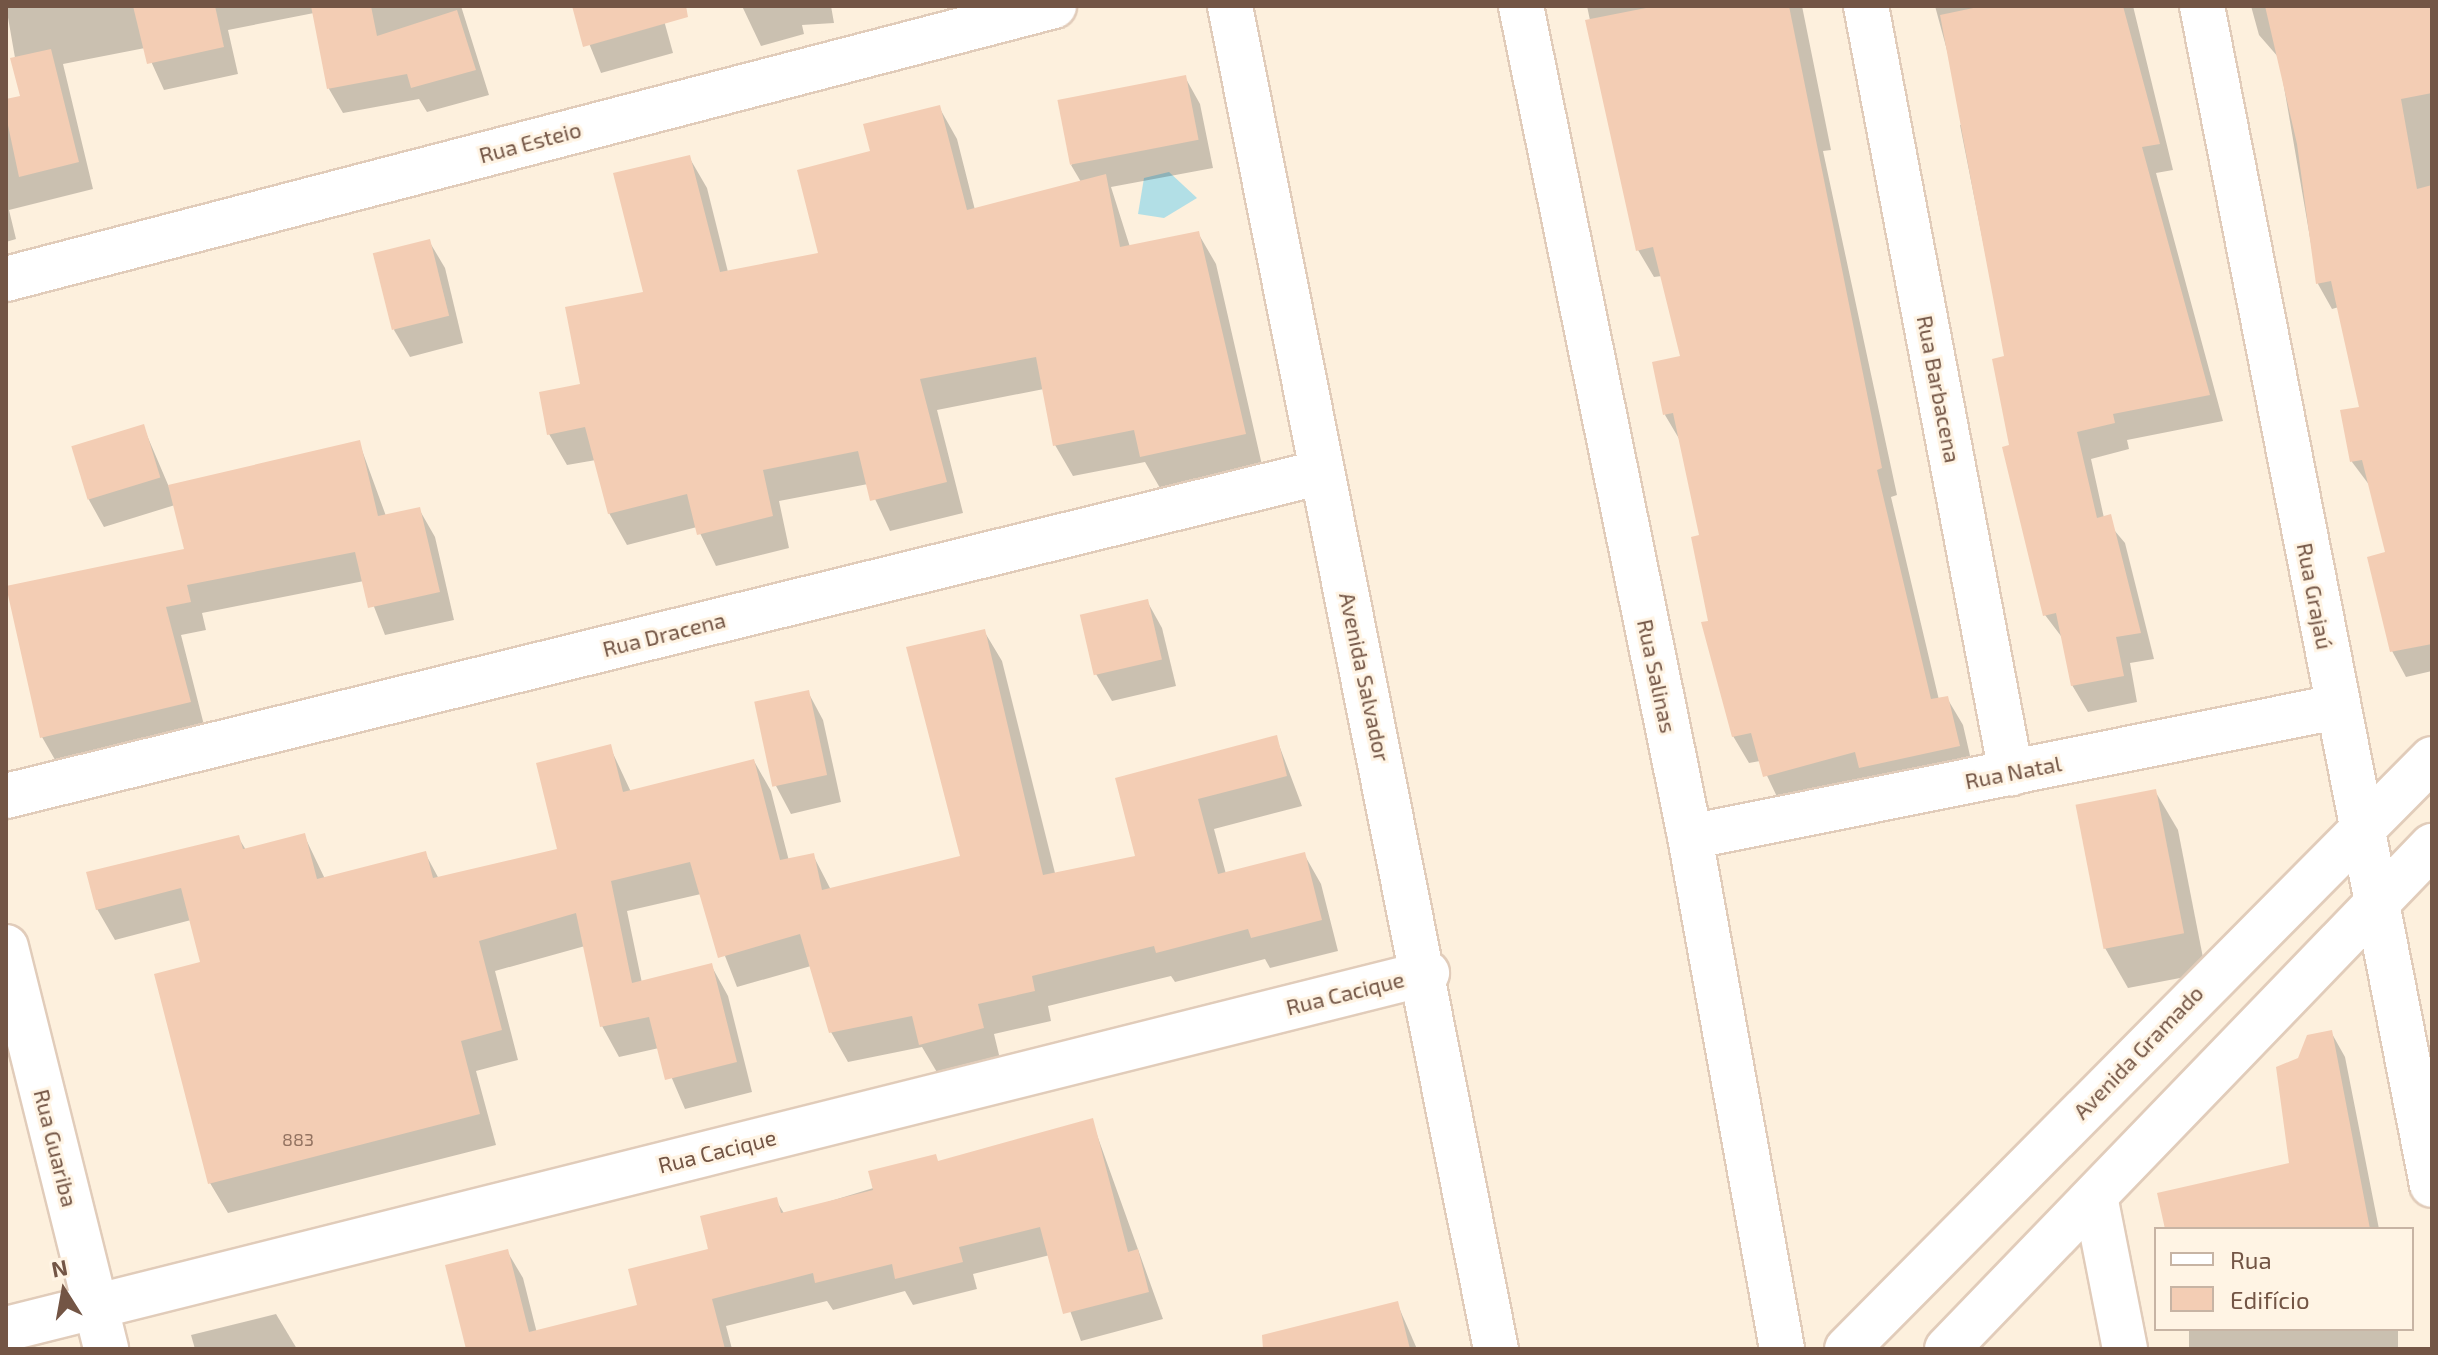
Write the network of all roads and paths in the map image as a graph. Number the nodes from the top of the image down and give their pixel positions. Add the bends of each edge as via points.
1 (1054, 6) edge
2 (1230, 6) edge
3 (1521, 6) edge
4 (1866, 6) edge
5 (2202, 6) edge
6 (6, 279) edge
7 (1322, 472) junction
8 (2336, 707) junction
9 (2432, 759) edge
10 (2011, 773) junction
11 (6, 796) edge
12 (2362, 824) junction
13 (1690, 837) junction
14 (2432, 846) edge
15 (2374, 904) junction
16 (6, 947) edge
17 (1427, 973) junction
18 (2432, 1185) edge
19 (2096, 1201) junction
20 (95, 1307) junction
21 (6, 1329) edge
22 (106, 1349) edge
23 (1496, 1349) edge
24 (1782, 1349) edge
25 (1847, 1349) edge
26 (1947, 1349) edge
27 (2125, 1349) edge

1 - 6 street, Rua Esteio
2 - 7 street, Avenida Salvador
3 - 13 street, Rua Salinas
4 - 10 street, Rua Barbacena
5 - 8 street, Rua Grajaú
7 - 11 street, Rua Dracena
7 - 17 street, Avenida Salvador
8 - 10 street, Rua Natal
8 - 12 street, Rua Grajaú
9 - 12 street, Avenida Gramado
10 - 13 street, Rua Natal
12 - 15 street, Rua Grajaú
12 - 25 street, Avenida Gramado
13 - 24 street, Rua Salinas
14 - 15 street
15 - 18 street, Rua Grajaú
15 - 19 street
16 - 20 street, Rua Guariba
17 - 20 street, Rua Cacique
17 - 23 street, Avenida Salvador
19 - 26 street
19 - 27 street
20 - 21 street, Rua Cacique
20 - 22 street, Rua Guariba

